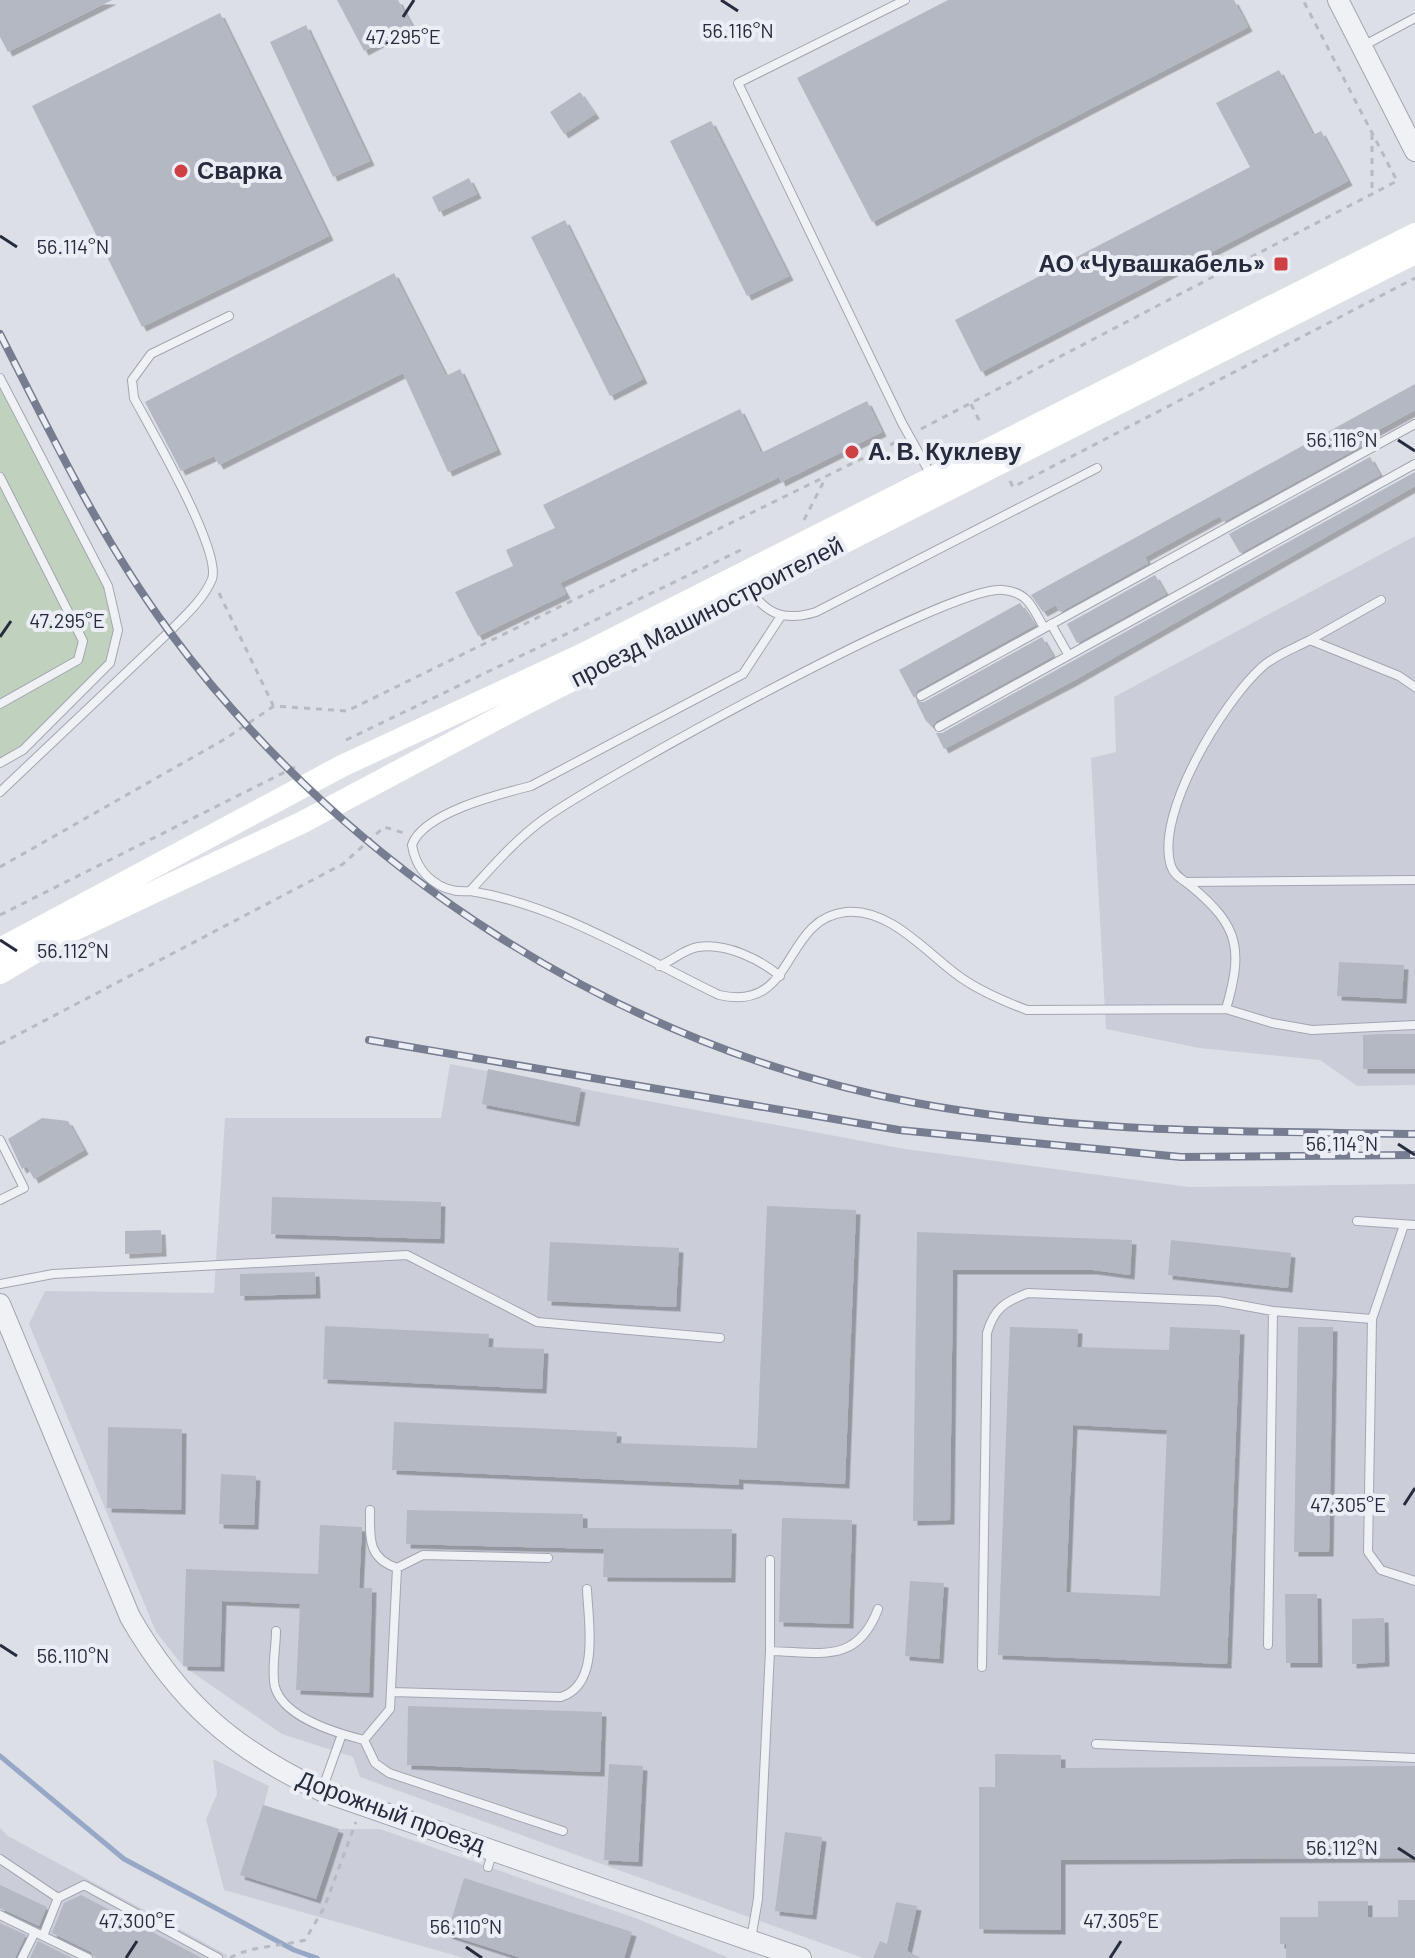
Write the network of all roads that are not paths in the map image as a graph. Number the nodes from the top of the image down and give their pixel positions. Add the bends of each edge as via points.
1 (905, 0) edge
2 (1338, 0) edge
3 (1415, 18) edge
4 (1362, 47) junction
5 (1415, 151) edge
6 (1415, 234) edge
7 (1415, 253) edge
8 (229, 316) dead end
9 (0, 378) edge
10 (1415, 424) edge
11 (1415, 464) edge
12 (1097, 468) dead end
13 (0, 477) edge
14 (937, 485) junction
15 (746, 582) junction
16 (1381, 600) dead end
17 (781, 616) junction
18 (1048, 626) junction
19 (1310, 640) junction
20 (1068, 654) junction
21 (1415, 687) edge
22 (921, 696) dead end
23 (0, 704) edge
24 (939, 727) dead end
25 (0, 763) edge
26 (0, 792) edge
27 (1415, 880) edge
28 (1186, 882) junction
29 (470, 891) junction
30 (0, 949) edge
31 (659, 966) junction
32 (0, 973) edge
33 (780, 976) junction
34 (1226, 1009) junction
35 (1415, 1025) edge
36 (0, 1140) edge
37 (0, 1200) edge
38 (1357, 1221) dead end
39 (1404, 1225) junction
40 (1415, 1225) edge
41 (0, 1284) edge
42 (0, 1304) edge
43 (1273, 1311) junction
44 (1372, 1319) junction
45 (720, 1338) dead end
46 (370, 1510) dead end
47 (548, 1558) dead end
48 (770, 1560) dead end
49 (397, 1568) junction
50 (1415, 1581) edge
51 (587, 1589) dead end
52 (878, 1609) dead end
53 (276, 1631) dead end
54 (1268, 1645) dead end
55 (770, 1651) junction
56 (982, 1667) dead end
57 (393, 1692) junction
58 (342, 1734) junction
59 (364, 1740) junction
60 (1096, 1744) dead end
61 (1415, 1758) edge
62 (322, 1791) junction
63 (563, 1831) dead end
64 (0, 1859) edge
65 (58, 1898) junction
66 (0, 1915) edge
67 (39, 1934) junction
68 (750, 1939) junction
69 (22, 1958) edge
70 (88, 1958) edge
71 (218, 1958) edge
72 (801, 1958) edge

1 - 14 lane via 738,83 908,436
2 - 4 street
3 - 4 lane
4 - 5 street
6 - 14 main road, проезд Машиностроителей
7 - 14 main road, проезд Машиностроителей
8 - 26 lane via 151,354 132,380 134,398 198,520 212,579 177,624
9 - 25 lane via 108,586 118,630 110,663 23,750
10 - 18 lane
11 - 20 lane
12 - 17 lane via 816,612 795,619
13 - 23 lane via 83,641 78,660
14 - 15 main road, проезд Машиностроителей
15 - 17 lane via 768,610
15 - 30 main road, проезд Машиностроителей via 329,773
15 - 32 main road, проезд Машиностроителей via 329,809 67,933
16 - 19 lane
17 - 29 lane via 743,674 531,786 432,821 415,837 414,856 422,871 448,890
18 - 20 lane
18 - 22 lane
18 - 29 lane via 1028,599 999,589 932,610 761,696 573,801 525,834
19 - 21 lane
19 - 28 lane via 1265,664 1249,680 1213,731 1181,791 1167,842 1171,868
20 - 24 lane
27 - 28 lane
28 - 34 lane via 1229,924 1237,947
29 - 31 lane via 540,909
31 - 33 lane via 698,947 717,948 754,958
31 - 33 lane via 740,1000 760,995
33 - 34 lane via 806,934 824,919 847,912 874,917 905,932 958,976 1027,1010
34 - 35 lane via 1312,1030
36 - 37 lane via 24,1188
38 - 39 lane
39 - 40 lane
39 - 44 lane
41 - 45 lane via 53,1274 407,1255 537,1322
42 - 62 street, Дорожный проезд via 130,1617 156,1662 188,1702 232,1740 275,1769
43 - 44 lane
43 - 54 lane
43 - 56 lane via 1218,1301 1028,1293 1005,1301 992,1315 987,1333
44 - 50 lane via 1368,1552 1381,1570
46 - 49 lane via 374,1555
47 - 49 lane via 423,1555
48 - 55 lane
49 - 57 lane
51 - 57 lane via 589,1653 570,1694
52 - 55 lane via 867,1633 851,1648 835,1653
53 - 58 lane via 275,1686 281,1699
55 - 68 lane via 758,1899
57 - 59 lane via 384,1721
58 - 59 lane
58 - 62 lane
59 - 63 lane via 375,1763 389,1773
60 - 61 lane
62 - 68 street, Дорожный проезд via 491,1858
64 - 65 lane
65 - 67 lane
65 - 71 lane via 84,1885
66 - 67 lane
67 - 69 lane
67 - 70 lane
68 - 72 street, Дорожный проезд

